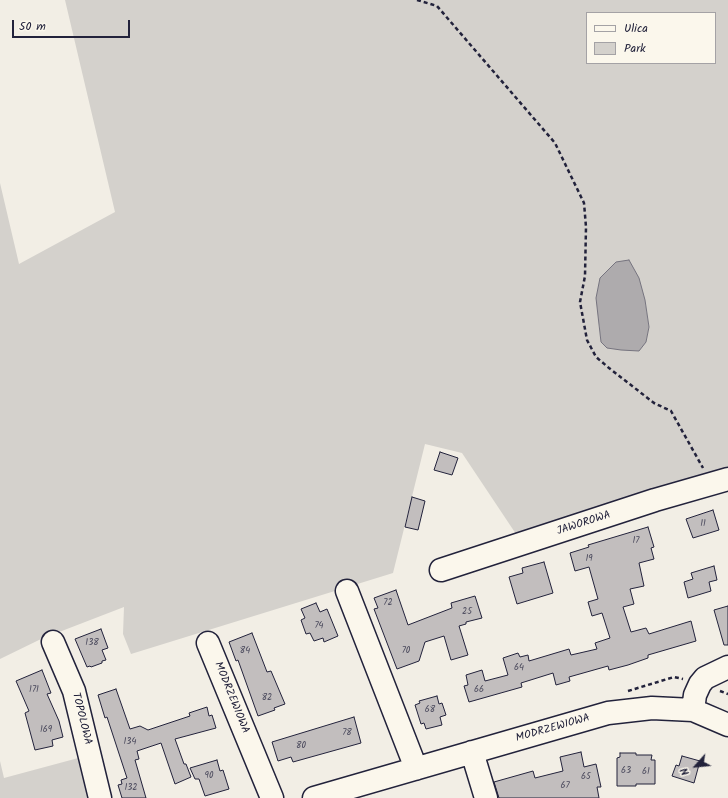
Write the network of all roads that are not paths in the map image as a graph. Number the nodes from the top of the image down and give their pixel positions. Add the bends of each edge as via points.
1 (720, 482) edge
2 (441, 570) dead end
3 (347, 590) dead end
4 (53, 642) dead end
5 (208, 643) dead end
6 (728, 667) edge
7 (693, 710) junction
8 (728, 725) edge
9 (472, 752) junction
10 (415, 769) junction
11 (100, 798) edge
12 (272, 798) edge
13 (314, 798) edge
14 (486, 798) edge

1 - 2 street, JAWOROWA via 655,500
3 - 10 street
4 - 11 street, TOPOLOWA via 74,691
5 - 12 street, MODRZEWIOWA
6 - 7 street via 705,678 700,684
7 - 8 street, MODRZEWIOWA
7 - 9 street, MODRZEWIOWA via 652,708 608,713
9 - 10 street, MODRZEWIOWA
9 - 14 street
10 - 13 street, MODRZEWIOWA

